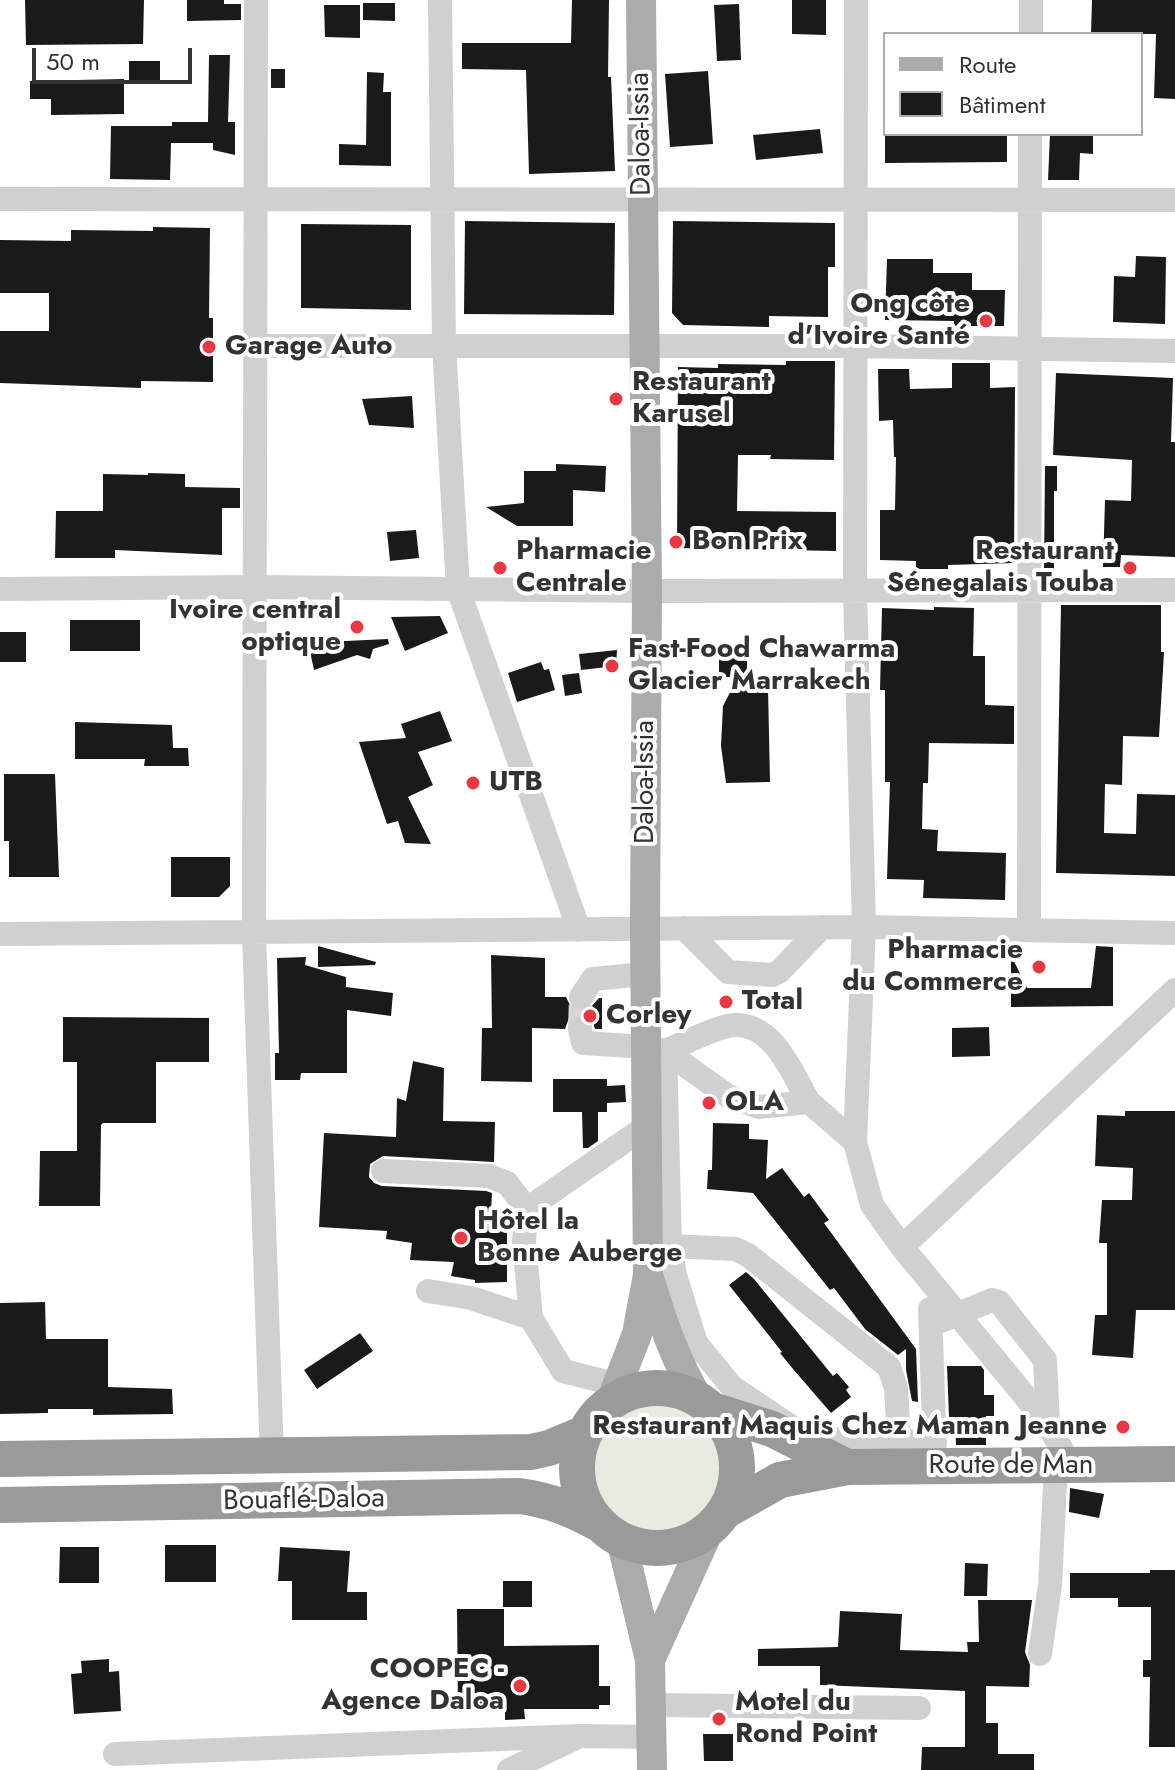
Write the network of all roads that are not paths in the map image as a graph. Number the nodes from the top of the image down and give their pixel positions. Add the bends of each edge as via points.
1 (256, 0) edge
2 (440, 0) edge
3 (641, 0) edge
4 (856, 0) edge
5 (1031, 0) edge
6 (1031, 32) edge
7 (1030, 136) edge
8 (0, 199) edge
9 (257, 200) junction
10 (1175, 200) edge
11 (441, 201) junction
12 (643, 201) junction
13 (857, 201) junction
14 (1029, 201) junction
15 (444, 345) junction
16 (257, 346) junction
17 (645, 346) junction
18 (855, 346) junction
19 (1029, 348) junction
20 (1175, 351) edge
21 (257, 587) junction
22 (0, 589) edge
23 (458, 589) junction
24 (1031, 589) junction
25 (855, 590) junction
26 (1175, 590) edge
27 (647, 591) junction
28 (822, 927) junction
29 (864, 927) junction
30 (645, 928) junction
31 (684, 928) junction
32 (1029, 929) junction
33 (579, 930) junction
34 (254, 933) junction
35 (1175, 933) edge
36 (0, 934) edge
37 (646, 974) junction
38 (1175, 990) edge
39 (581, 997) dead end
40 (580, 1029) dead end
41 (656, 1049) junction
42 (809, 1102) junction
43 (648, 1125) junction
44 (855, 1142) junction
45 (383, 1171) dead end
46 (527, 1209) junction
47 (670, 1246) junction
48 (902, 1247) junction
49 (648, 1275) junction
50 (929, 1280) junction
51 (428, 1291) dead end
52 (958, 1314) junction
53 (531, 1318) junction
54 (931, 1325) junction
55 (614, 1394) junction
56 (706, 1405) junction
57 (1048, 1424) junction
58 (585, 1433) junction
59 (899, 1441) junction
60 (272, 1457) junction
61 (942, 1458) junction
62 (0, 1459) edge
63 (1175, 1464) edge
64 (1052, 1465) junction
65 (847, 1467) junction
66 (0, 1505) edge
67 (717, 1520) junction
68 (611, 1532) junction
69 (1040, 1654) dead end
70 (650, 1660) junction
71 (652, 1705) junction
72 (919, 1708) dead end
73 (580, 1736) junction
74 (653, 1737) junction
75 (115, 1754) dead end
76 (509, 1770) edge
77 (652, 1770) edge

1 - 9 street
2 - 11 street
3 - 12 main road, Daloa-Issia
4 - 13 street
5 - 6 street
7 - 14 street
8 - 9 street
9 - 11 street
9 - 16 street
10 - 14 street
11 - 12 street
11 - 15 street
12 - 13 street
12 - 17 main road, Daloa-Issia
13 - 14 street
13 - 18 street
14 - 19 street
15 - 16 street
15 - 17 street
15 - 23 street
16 - 21 street
17 - 18 street
17 - 27 main road, Daloa-Issia
18 - 19 street
18 - 25 street
19 - 20 street
19 - 24 street
21 - 22 street
21 - 23 street
21 - 34 street
23 - 27 street
23 - 33 street
24 - 25 street
24 - 26 street
24 - 32 street
25 - 27 street
25 - 29 street
27 - 30 main road, Daloa-Issia
28 - 29 street
28 - 31 street
28 - 31 street via 773,975 728,972
29 - 32 street
29 - 44 street
30 - 31 street
30 - 33 street
30 - 37 main road, Daloa-Issia
32 - 35 street
33 - 34 street
34 - 36 street
34 - 60 street
37 - 39 street via 593,979
37 - 41 main road, Daloa-Issia
38 - 48 street
40 - 41 street via 583,1043
41 - 42 street via 728,1096 759,1107
41 - 42 street via 734,1025 758,1028 777,1048
41 - 43 main road, Daloa-Issia
41 - 47 street
42 - 44 street
43 - 46 street
43 - 49 main road, Daloa-Issia
44 - 48 street via 872,1205
45 - 46 street via 489,1176 507,1183
46 - 53 street via 524,1241
47 - 59 street via 735,1249 748,1255 889,1367 896,1388
47 - 59 street via 696,1343 732,1387 796,1430 820,1439
48 - 50 street
49 - 55 main road via 637,1334
49 - 56 main road via 683,1374
50 - 52 street
50 - 54 street
51 - 53 street via 471,1298
52 - 54 street
52 - 57 street
52 - 57 street via 996,1299 1043,1355
53 - 55 street via 563,1371
54 - 61 street
55 - 56 highway via 663,1389
55 - 58 highway
56 - 65 highway via 772,1429
56 - 67 highway via 730,1436 737,1466 732,1497
57 - 64 street
58 - 60 highway, Bouaflé-Daloa via 531,1452
58 - 68 highway via 578,1481 590,1512
59 - 61 street
60 - 62 highway, Bouaflé-Daloa
61 - 64 highway, Route de Man
61 - 65 highway, Route de Man
63 - 64 highway, Route de Man
64 - 69 street via 1050,1585
65 - 67 highway, Route de Man via 780,1480
66 - 68 highway, Bouaflé-Daloa via 519,1496 566,1507
67 - 68 highway via 681,1545 665,1548 649,1548
67 - 70 main road
68 - 70 main road
70 - 71 main road
71 - 72 street
71 - 74 main road
73 - 74 street
73 - 75 street
73 - 76 street
74 - 77 main road

